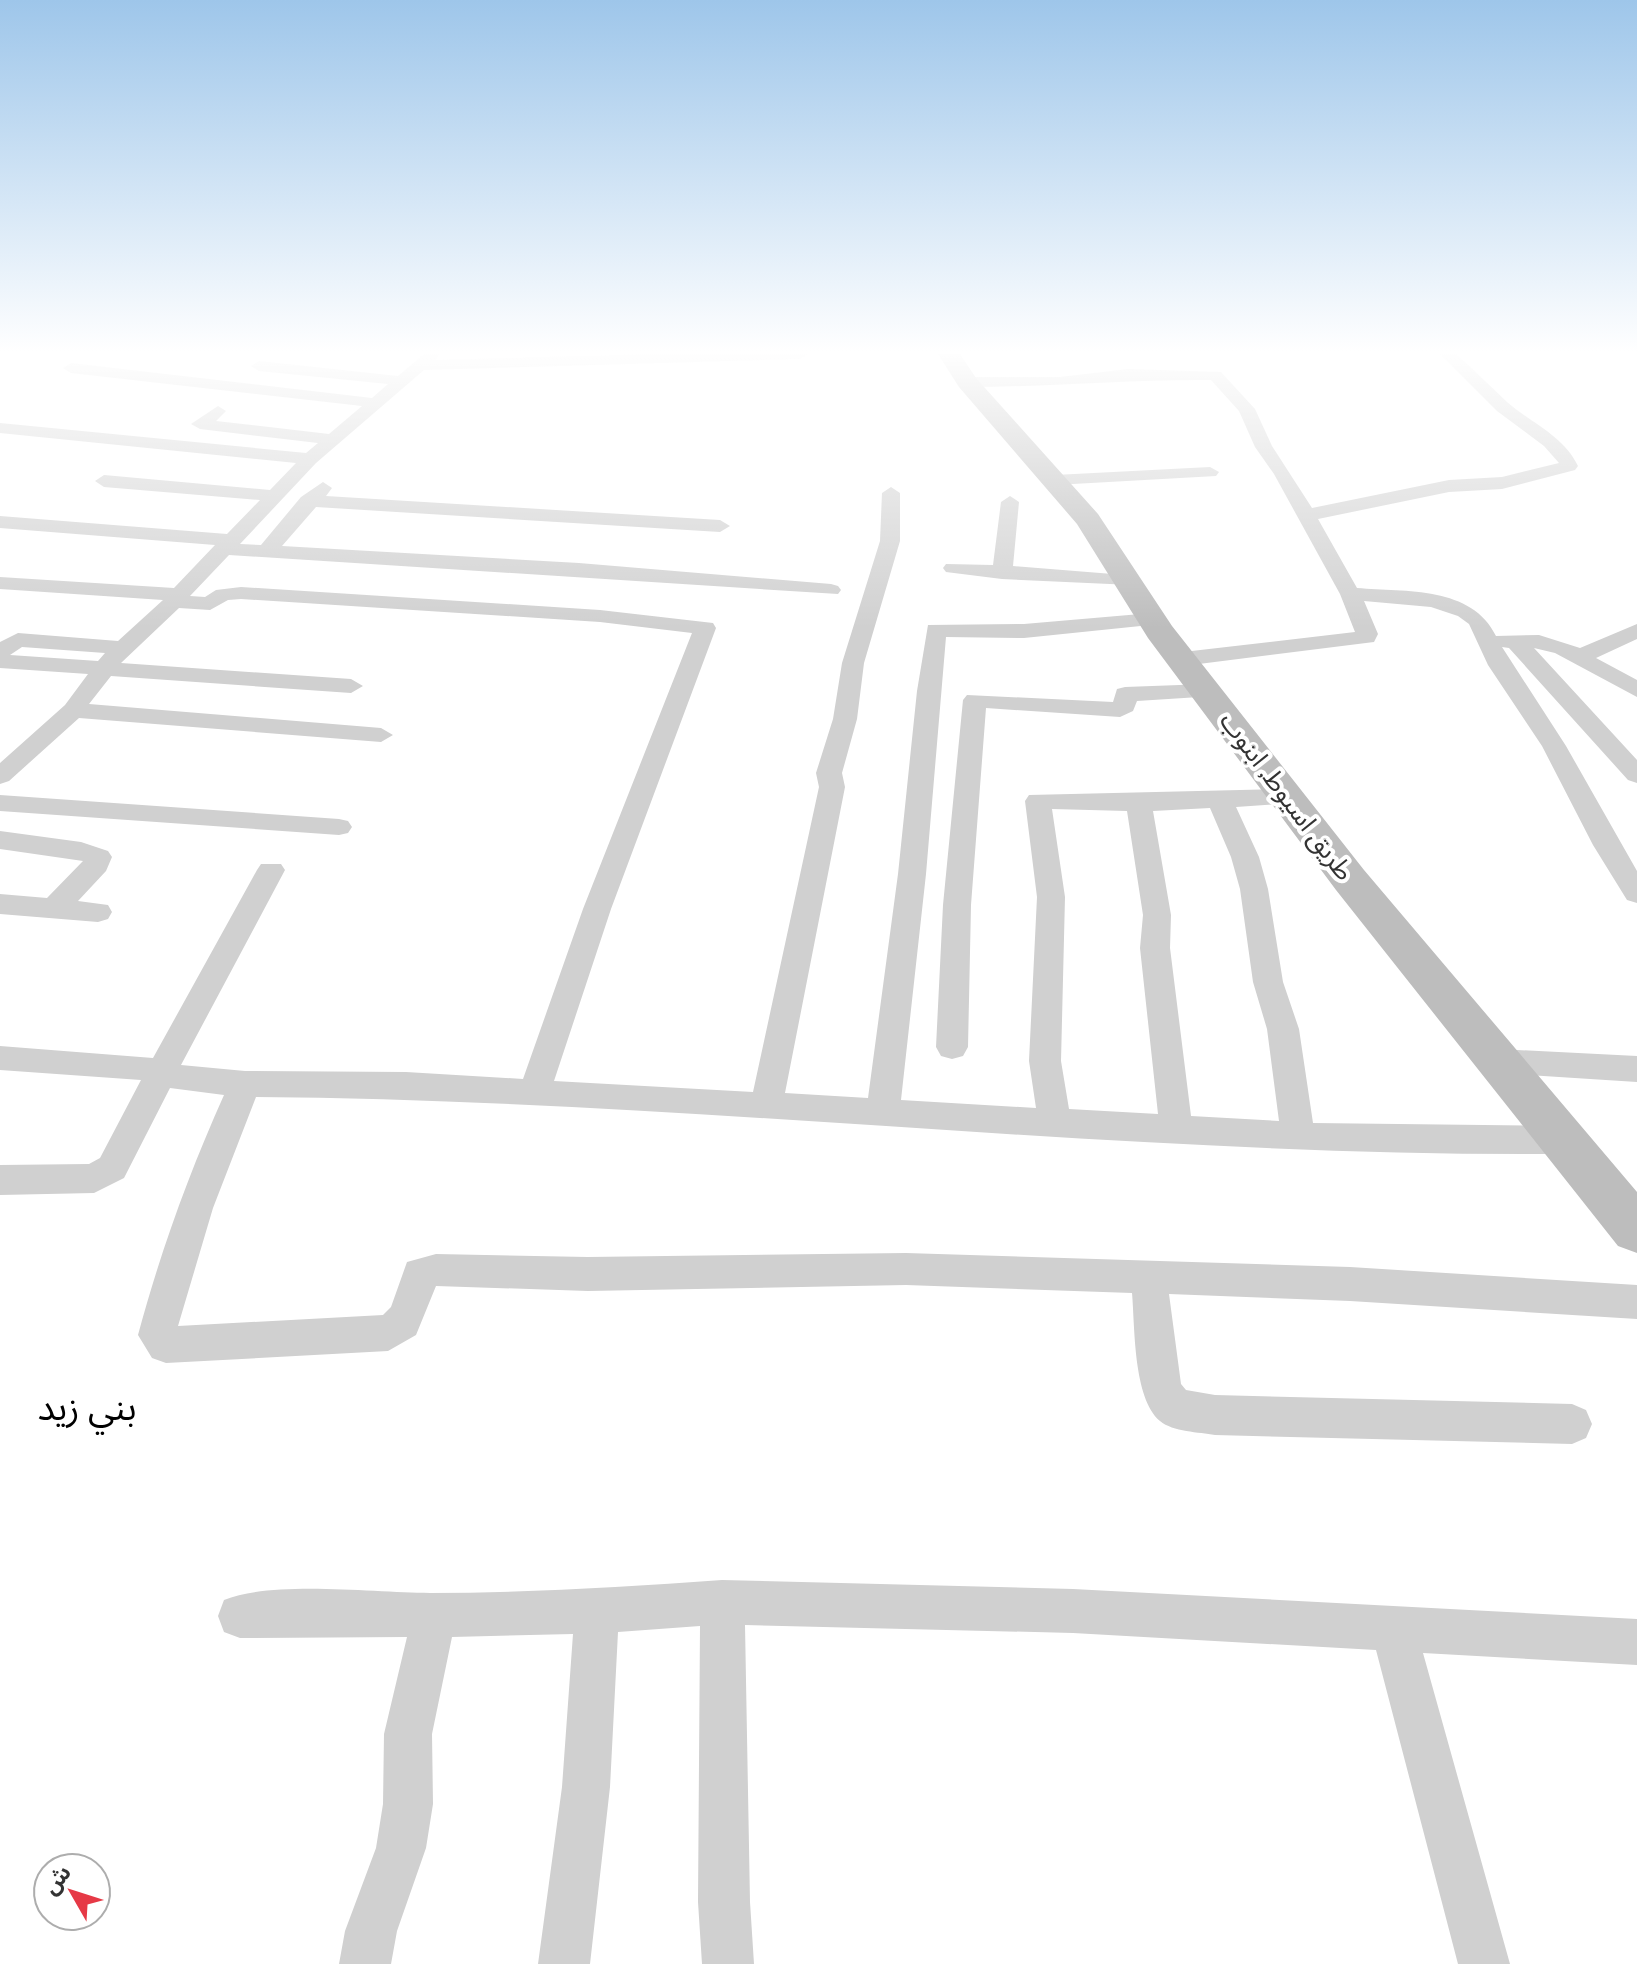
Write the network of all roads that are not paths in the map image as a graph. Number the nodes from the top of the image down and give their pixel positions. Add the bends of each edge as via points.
1 (177, 446) edge
2 (324, 446) edge
3 (1025, 446) edge
4 (1263, 446) edge
5 (1554, 446) edge
6 (310, 459) junction
7 (1210, 472) dead end
8 (1055, 480) junction
9 (104, 481) dead end
10 (891, 493) dead end
11 (484, 495) dead end
12 (276, 496) junction
13 (308, 501) junction
14 (1010, 502) dead end
15 (1307, 515) junction
16 (0, 522) edge
17 (720, 526) dead end
18 (226, 545) junction
19 (266, 552) junction
20 (953, 568) dead end
21 (1002, 573) junction
22 (1125, 581) junction
23 (0, 583) edge
24 (831, 590) dead end
25 (1350, 594) junction
26 (177, 598) junction
27 (1152, 619) junction
28 (1637, 631) edge
29 (1490, 641) junction
30 (1516, 642) junction
31 (123, 648) junction
32 (0, 652) edge
33 (1579, 657) junction
34 (1183, 659) junction
35 (0, 661) edge
36 (102, 671) junction
37 (1627, 673) edge
38 (351, 686) dead end
39 (1637, 690) edge
40 (1207, 691) junction
41 (73, 710) junction
42 (381, 735) dead end
43 (1637, 775) edge
44 (0, 776) edge
45 (1285, 797) junction
46 (1219, 799) junction
47 (0, 803) edge
48 (1139, 803) junction
49 (339, 827) dead end
50 (0, 840) edge
51 (271, 870) dead end
52 (1637, 893) edge
53 (0, 904) edge
54 (55, 907) junction
55 (98, 912) dead end
56 (952, 1047) dead end
57 (0, 1058) edge
58 (1498, 1061) junction
59 (1637, 1069) edge
60 (160, 1072) junction
61 (245, 1084) junction
62 (534, 1093) junction
63 (766, 1108) junction
64 (883, 1112) junction
65 (1054, 1120) junction
66 (1176, 1129) junction
67 (1298, 1136) junction
68 (1566, 1140) junction
69 (0, 1180) edge
70 (1633, 1220) edge
71 (1148, 1275) junction
72 (1637, 1302) edge
73 (1572, 1424) dead end
74 (722, 1602) junction
75 (597, 1611) junction
76 (432, 1615) junction
77 (240, 1616) dead end
78 (1394, 1631) junction
79 (1637, 1642) edge
80 (365, 1964) edge
81 (564, 1964) edge
82 (728, 1964) edge
83 (1484, 1964) edge

1 - 6 street
2 - 6 street
3 - 8 street, طريق اسيوط, ابنوب
4 - 15 street
5 - 15 street via 1569,466 1502,483 1449,486
6 - 12 street
7 - 8 street
8 - 22 street, طريق اسيوط, ابنوب via 1088,520
9 - 12 street
10 - 63 street via 890,541 853,663
11 - 13 street via 326,487
12 - 18 street
13 - 17 street
13 - 19 street
14 - 21 street
15 - 25 street
16 - 18 street
18 - 19 street
18 - 26 street
19 - 24 street via 579,569
20 - 21 street
21 - 22 street
22 - 27 street, طريق اسيوط, ابنوب
23 - 26 street
25 - 29 street via 1454,607 1472,615
25 - 34 street via 1366,637
26 - 31 street
26 - 62 street via 210,604 223,594 241,593 600,616 705,628 597,909
27 - 34 street, طريق اسيوط, ابنوب
27 - 64 street via 1024,631 936,630
28 - 33 street
29 - 30 street
29 - 52 street via 1499,665 1554,746
30 - 33 street via 1550,644
30 - 43 street
31 - 32 street via 18,640
31 - 36 street
33 - 37 street
34 - 40 street, طريق اسيوط, ابنوب
35 - 36 street
36 - 38 street
36 - 41 street
37 - 39 street
40 - 45 street, طريق اسيوط, ابنوب
40 - 56 street via 1125,694 1120,710 975,700 957,905
41 - 42 street
41 - 44 street
45 - 46 street
45 - 58 street, طريق اسيوط, ابنوب
46 - 48 street
46 - 67 street via 1254,889
47 - 49 street
48 - 65 street via 1038,801 1051,897 1045,1061
48 - 66 street via 1157,915 1155,948
50 - 54 street via 98,857
51 - 60 street
53 - 54 street
54 - 55 street
57 - 60 street
58 - 59 street
58 - 68 street, طريق اسيوط, ابنوب
60 - 61 street
60 - 69 street via 112,1168 101,1177
61 - 62 street via 406,1085
61 - 71 street via 191,1220 163,1310 157,1335 166,1345 388,1333 407,1316 420,1274 436,1270 588,1274 906,1269
62 - 63 street
63 - 64 street
64 - 65 street
65 - 66 street
66 - 67 street
67 - 68 street
68 - 70 street, طريق اسيوط, ابنوب
71 - 72 street
71 - 73 street via 1162,1392 1175,1408 1215,1415
74 - 75 street
74 - 78 street via 1073,1611
74 - 82 street
75 - 76 street
75 - 81 street via 586,1787
76 - 77 street
76 - 80 street via 408,1734 408,1804 401,1848 371,1931
78 - 79 street
78 - 83 street

